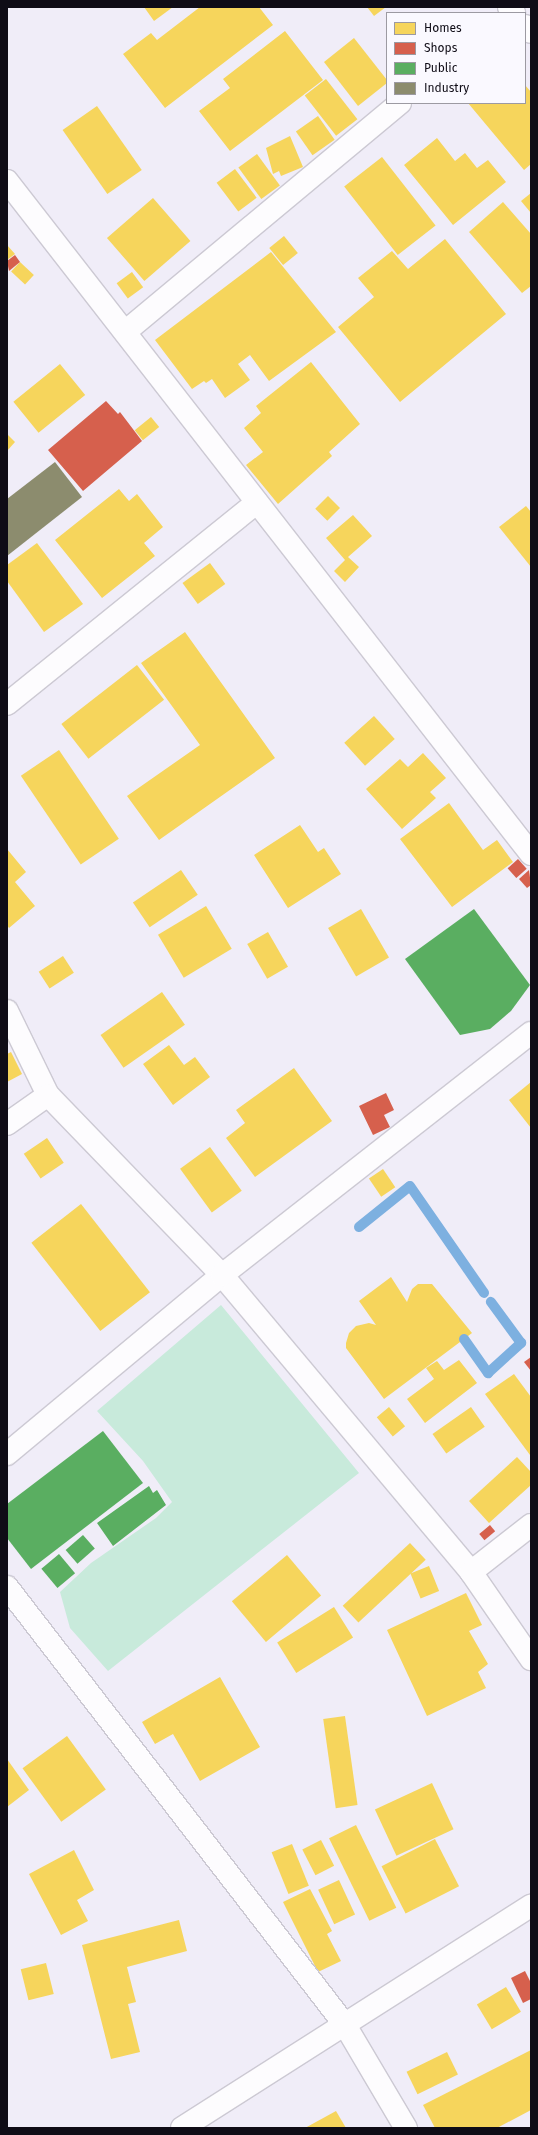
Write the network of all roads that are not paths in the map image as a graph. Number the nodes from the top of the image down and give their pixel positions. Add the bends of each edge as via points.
1 (399, 104) edge
2 (7, 181) edge
3 (125, 332) junction
4 (257, 502) junction
5 (7, 704) edge
6 (531, 854) edge
7 (7, 1011) edge
8 (531, 1032) edge
9 (48, 1095) junction
10 (7, 1124) edge
11 (222, 1275) junction
12 (7, 1454) edge
13 (531, 1525) edge
14 (471, 1572) junction
15 (7, 1587) edge
16 (531, 1659) edge
17 (531, 1906) edge
18 (345, 2026) junction
19 (182, 2128) edge
20 (406, 2128) edge

1 - 3 street
2 - 3 street
3 - 4 street
4 - 5 street
4 - 6 street
7 - 9 street
8 - 11 street
9 - 10 street
9 - 11 street
11 - 12 street
11 - 14 street
13 - 14 street
14 - 16 street
15 - 18 street
17 - 18 street
18 - 19 street
18 - 20 street

